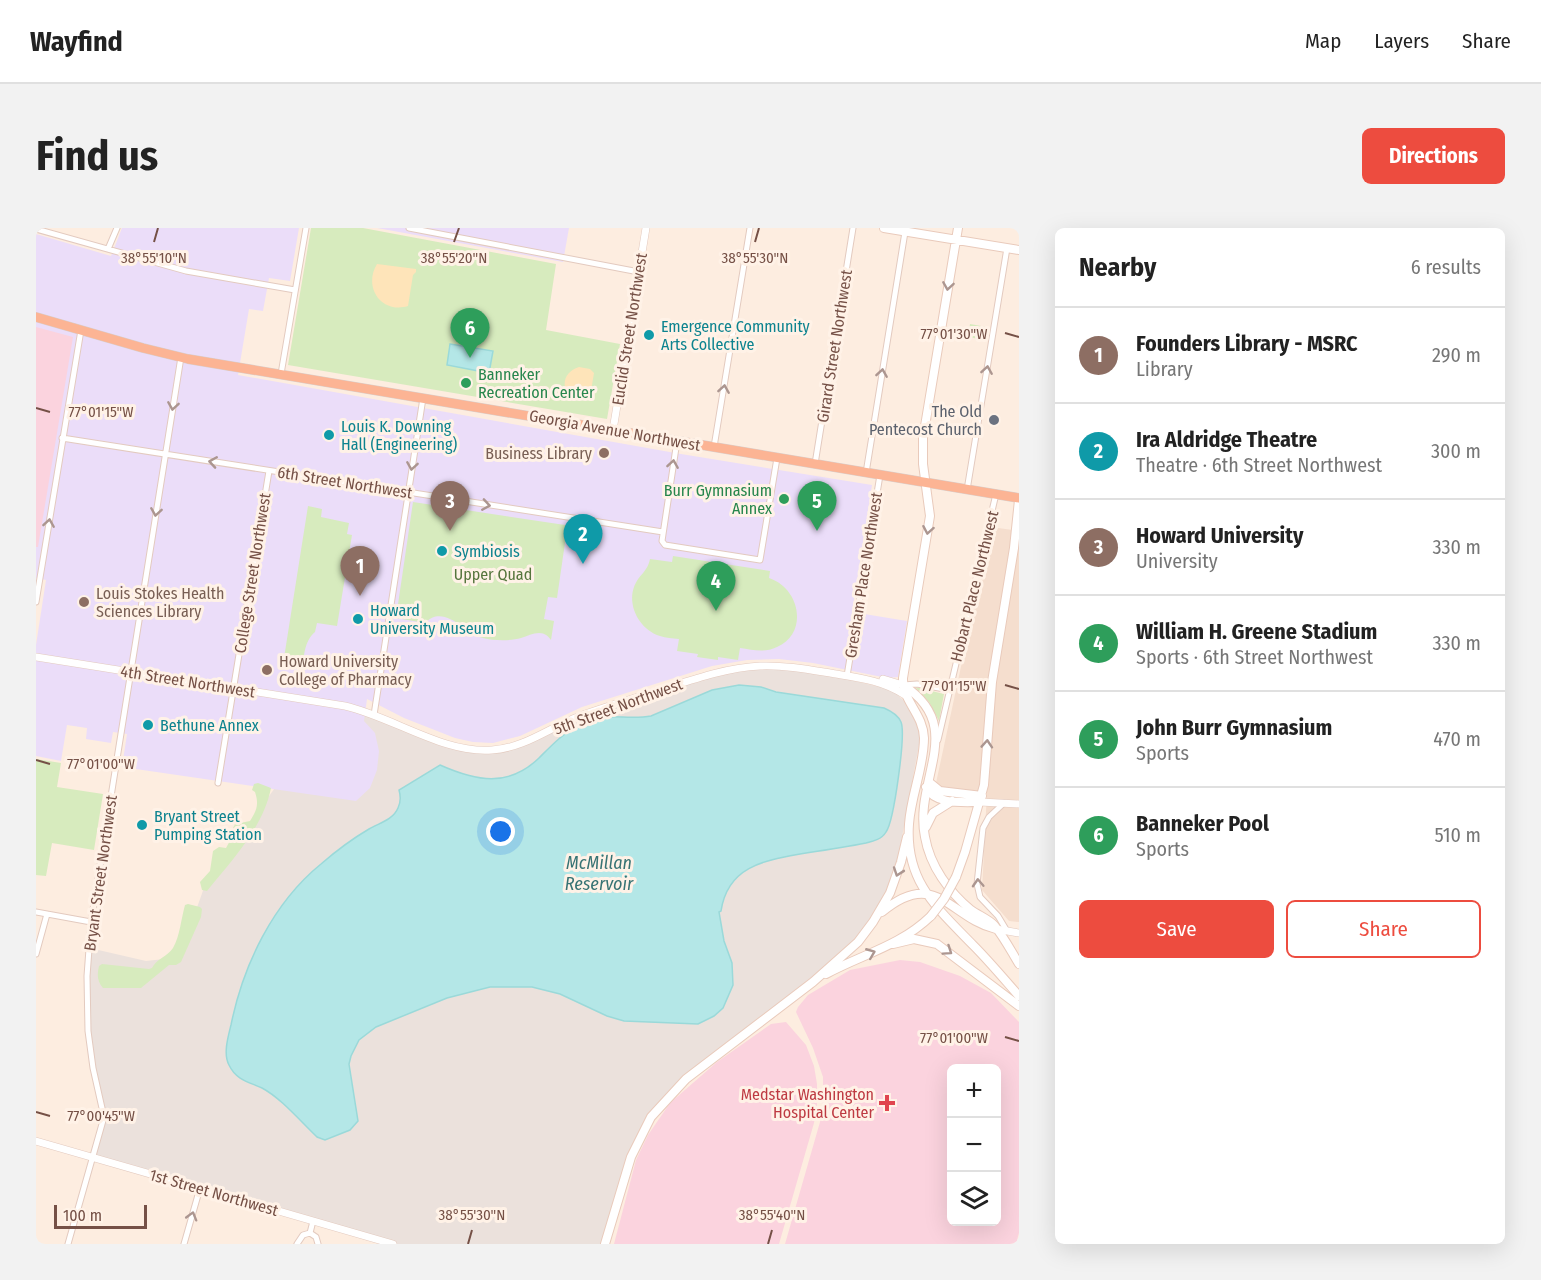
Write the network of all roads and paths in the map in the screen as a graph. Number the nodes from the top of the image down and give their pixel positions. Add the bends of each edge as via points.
1 (117, 228) edge
2 (306, 228) edge
3 (408, 228) edge
4 (646, 228) edge
5 (750, 228) edge
6 (853, 228) edge
7 (884, 228) edge
8 (958, 228) edge
9 (36, 229) edge
10 (905, 232) junction
11 (956, 240) junction
12 (1006, 248) junction
13 (108, 249) junction
14 (1019, 250) edge
15 (639, 272) junction
16 (295, 290) junction
17 (36, 317) edge
18 (81, 330) junction
19 (181, 357) junction
20 (281, 374) junction
21 (423, 398) junction
22 (613, 430) junction
23 (63, 438) junction
24 (677, 441) junction
25 (714, 447) junction
26 (165, 454) junction
27 (777, 458) junction
28 (815, 464) junction
29 (269, 471) junction
30 (866, 473) junction
31 (880, 475) junction
32 (927, 483) junction
33 (967, 490) junction
34 (408, 492) junction
35 (996, 494) junction
36 (1019, 499) edge
37 (663, 532) junction
38 (36, 556) edge
39 (43, 557) junction
40 (36, 602) edge
41 (36, 657) edge
42 (130, 672) junction
43 (847, 676) junction
44 (869, 679) junction
45 (903, 685) junction
46 (233, 688) junction
47 (950, 690) junction
48 (907, 697) junction
49 (374, 715) junction
50 (935, 747) junction
51 (218, 783) dead end
52 (928, 786) junction
53 (981, 799) junction
54 (953, 800) junction
55 (1004, 803) junction
56 (1019, 804) edge
57 (909, 824) junction
58 (924, 833) junction
59 (926, 895) junction
60 (36, 912) edge
61 (47, 914) junction
62 (878, 916) junction
63 (92, 922) junction
64 (996, 929) junction
65 (1007, 931) junction
66 (1019, 933) edge
67 (893, 944) junction
68 (36, 954) edge
69 (1019, 964) edge
70 (813, 982) junction
71 (1019, 996) edge
72 (1019, 1006) edge
73 (36, 1141) edge
74 (93, 1157) junction
75 (200, 1188) junction
76 (313, 1221) junction
77 (310, 1233) junction
78 (68, 1244) edge
79 (184, 1244) edge
80 (297, 1244) edge
81 (318, 1244) edge
82 (392, 1244) edge
83 (605, 1244) edge

1 - 13 street
2 - 16 street
3 - 15 street
4 - 15 street, Euclid Street Northwest
25 -> 5 street
6 - 28 street, Girard Street Northwest
7 - 10 main road
8 - 11 main road
9 - 13 street
10 - 11 main road
30 -> 10 street, Gresham Place Northwest
11 - 12 main road
11 -> 32 main road via 923,438
12 - 14 main road
33 -> 12 street, Hobart Place Northwest
13 - 16 street via 186,271
15 - 22 street, Euclid Street Northwest
16 - 20 street
17 - 18 highway, Georgia Avenue Northwest
18 - 19 highway, Georgia Avenue Northwest
18 - 23 street
19 - 20 highway, Georgia Avenue Northwest
19 -> 26 street, Bryant Street Northwest
20 - 21 highway, Georgia Avenue Northwest
21 - 22 highway, Georgia Avenue Northwest
21 -> 34 street
22 - 24 highway, Georgia Avenue Northwest
23 - 26 street, 6th Street Northwest
39 -> 23 street
24 - 25 highway, Georgia Avenue Northwest
37 -> 24 street
25 - 27 highway, Georgia Avenue Northwest
29 -> 26 street, 6th Street Northwest
26 -> 42 street, Bryant Street Northwest
27 - 28 highway, Georgia Avenue Northwest
27 - 37 street via 758,560 665,545
28 - 30 highway, Georgia Avenue Northwest
29 - 34 street, 6th Street Northwest
29 - 46 street, College Street Northwest
30 - 31 highway, Georgia Avenue Northwest
31 - 32 highway, Georgia Avenue Northwest
31 - 43 street, Gresham Place Northwest
32 - 33 highway, Georgia Avenue Northwest
32 -> 45 main road via 930,516
33 - 35 highway, Georgia Avenue Northwest
34 -> 37 street, 6th Street Northwest
34 - 49 street
35 - 36 highway, Georgia Avenue Northwest
35 - 47 street, Hobart Place Northwest
53 -> 36 main road via 992,682
38 - 39 street
39 - 40 street
41 - 42 street, 4th Street Northwest
42 - 46 street, 4th Street Northwest
42 - 63 street, Bryant Street Northwest
43 - 44 street, 5th Street Northwest
43 - 49 street, 5th Street Northwest via 777,666 726,670 587,713 522,744 491,750 450,745
44 - 45 street, 5th Street Northwest
44 - 48 street, 5th Street Northwest
45 - 47 street, 5th Street Northwest
45 - 48 main road
45 - 50 main road, Hobart Place Northwest via 929,711 935,728
46 - 49 street, 4th Street Northwest via 339,705
46 - 51 street, College Street Northwest
47 - 50 street, Hobart Place Northwest
48 - 52 main road via 921,707 930,724 925,780
48 - 57 main road via 921,721 924,741
50 - 52 main road, Hobart Place Northwest
52 - 53 main road
52 - 54 main road via 935,798
52 - 58 main road, Hobart Place Northwest
53 - 54 main road
53 - 55 street
53 - 67 main road, bridge via 956,877 944,899 913,932
54 - 58 main road via 932,815
55 - 56 street
65 -> 55 street via 980,897 976,884 983,828
57 - 59 main road via 914,866
57 -> 62 main road via 900,868
58 - 64 main road, Hobart Place Northwest via 933,863 947,885
59 - 62 main road via 902,899
59 - 64 main road via 946,901
59 - 71 main road
60 - 61 street
61 - 63 street
61 - 68 street
62 - 70 main road via 851,948
63 - 74 street, Bryant Street Northwest via 88,1024 93,1068 105,1114
64 - 65 street
64 - 69 main road, Hobart Place Northwest
65 - 66 street
70 -> 67 main road
67 -> 72 main road via 914,939 933,942
70 - 83 main road via 691,1075 661,1105 631,1157
73 - 74 street, 1st Street Northwest
74 - 75 street, 1st Street Northwest
74 - 78 street, Bryant Street Northwest
75 - 76 street, 1st Street Northwest
79 -> 75 street
76 - 77 street
76 - 82 street, 1st Street Northwest
77 - 80 street
77 - 81 street

